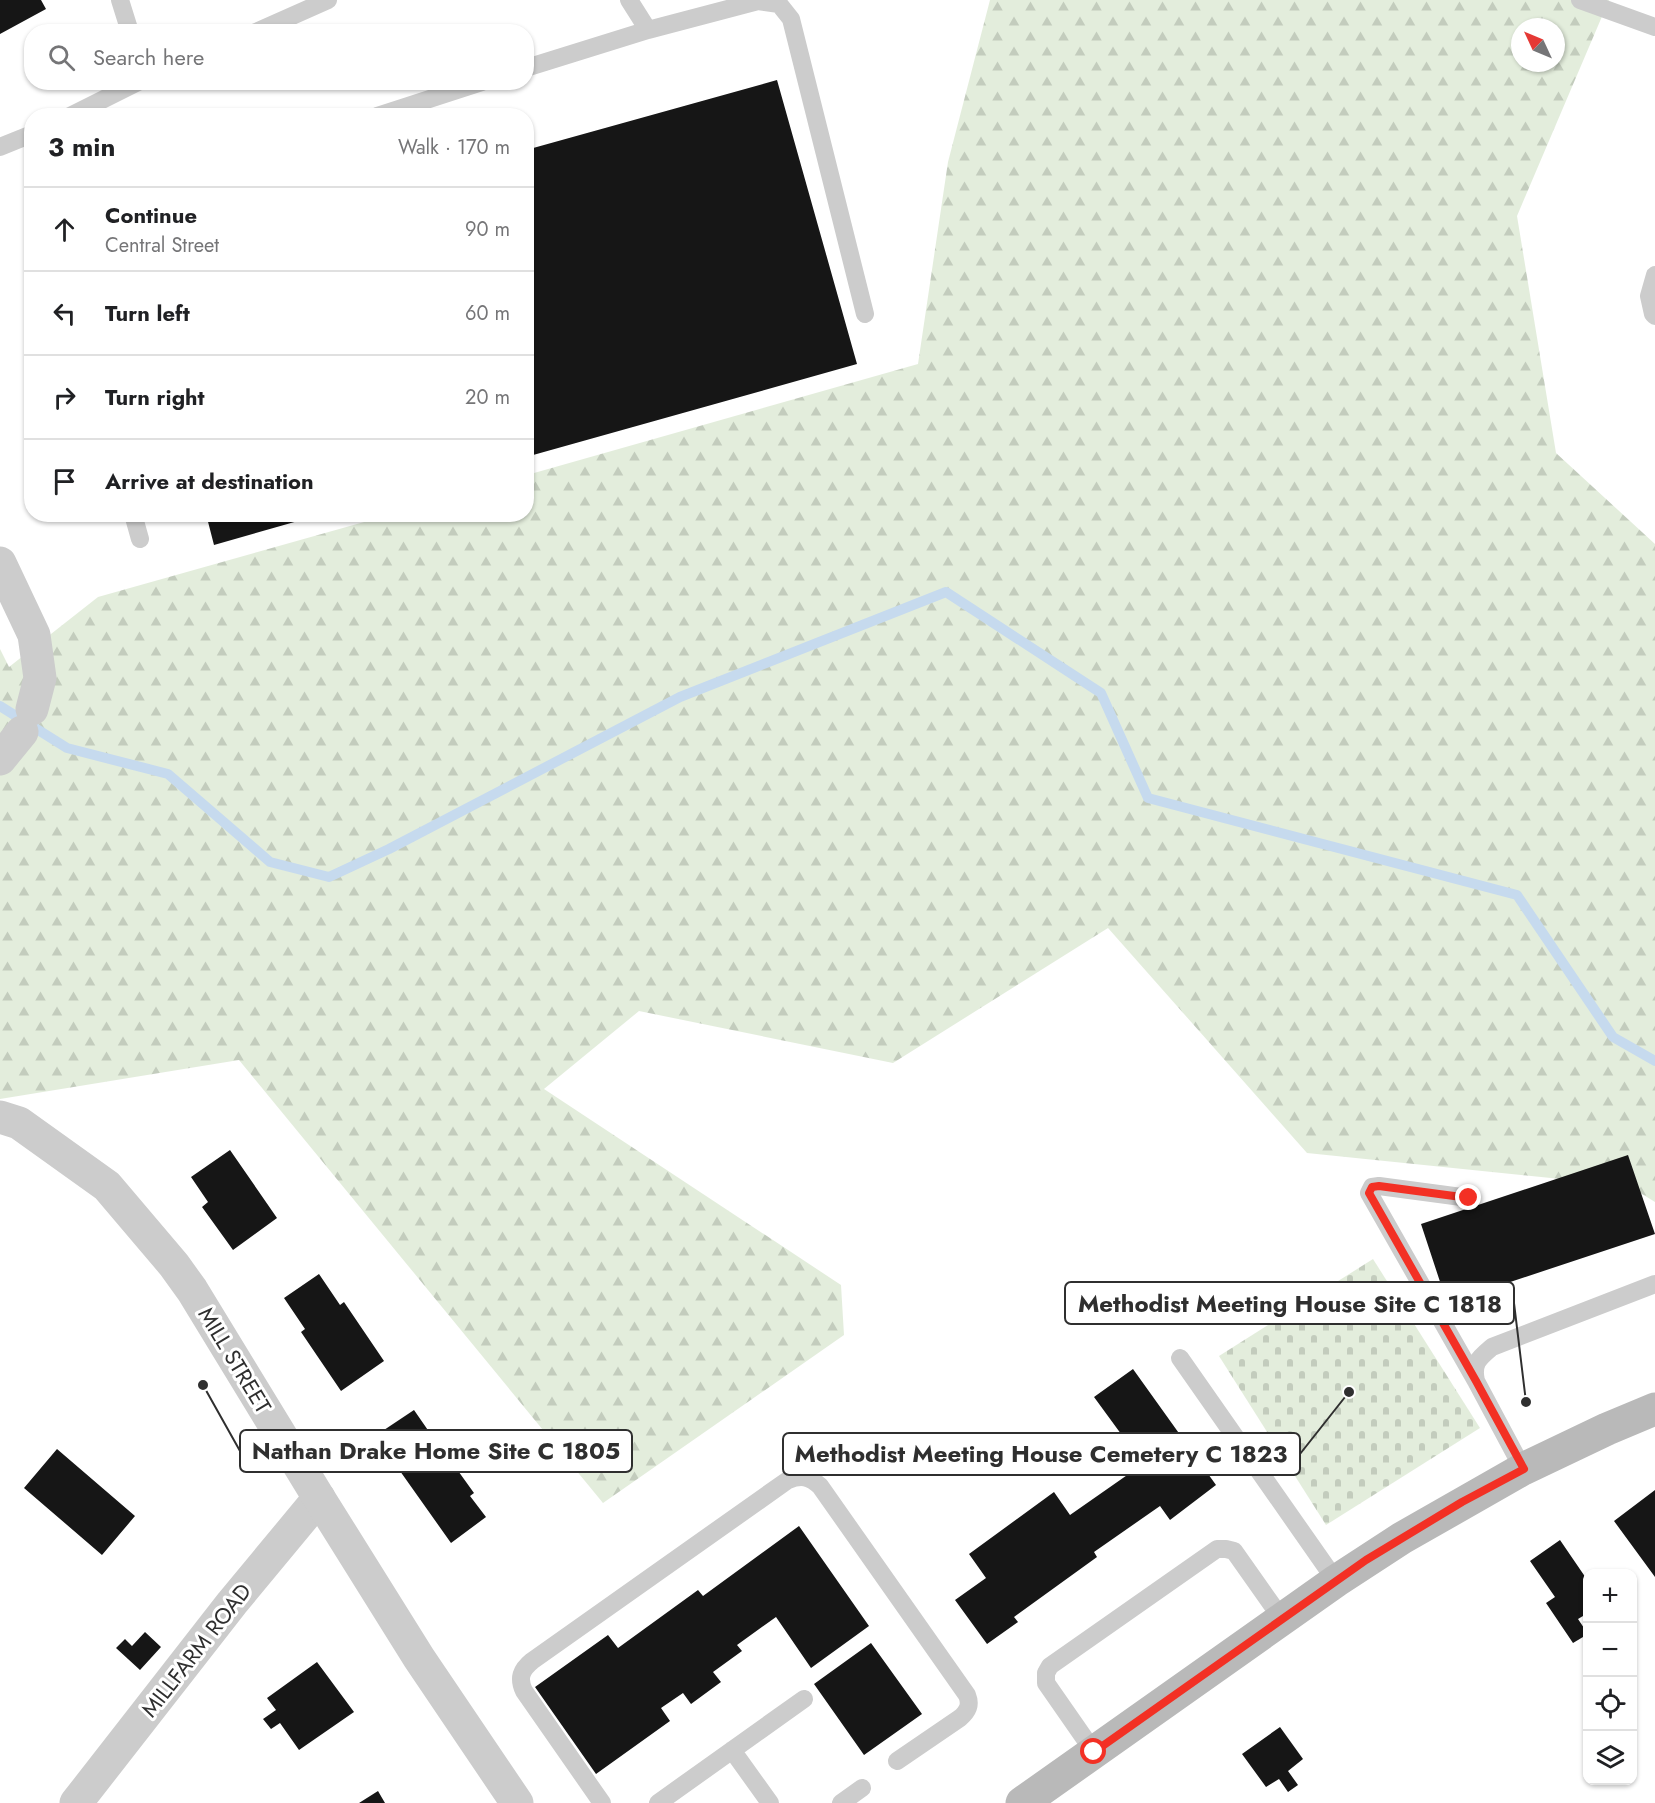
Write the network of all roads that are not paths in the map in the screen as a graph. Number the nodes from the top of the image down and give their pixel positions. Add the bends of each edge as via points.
1 (120, 0) edge
2 (328, 0) edge
3 (629, 0) edge
4 (1580, 0) edge
5 (128, 24) edge
6 (274, 24) edge
7 (1655, 27) edge
8 (648, 30) junction
9 (534, 66) edge
10 (122, 90) edge
11 (457, 90) edge
12 (86, 108) edge
13 (402, 108) edge
14 (24, 140) edge
15 (0, 147) edge
16 (1655, 275) edge
17 (865, 314) dead end
18 (1655, 316) edge
19 (136, 522) edge
20 (140, 539) dead end
21 (0, 563) edge
22 (0, 759) edge
23 (0, 1117) edge
24 (1469, 1198) dead end
25 (1655, 1284) edge
26 (1180, 1358) dead end
27 (1476, 1381) junction
28 (1655, 1410) edge
29 (1524, 1469) junction
30 (319, 1498) junction
31 (1336, 1581) junction
32 (1282, 1619) junction
33 (804, 1699) dead end
34 (732, 1750) junction
35 (1094, 1752) junction
36 (897, 1761) dead end
37 (862, 1788) dead end
38 (76, 1803) edge
39 (517, 1803) edge
40 (602, 1803) edge
41 (658, 1803) edge
42 (770, 1803) edge
43 (841, 1803) edge
44 (1022, 1803) edge

1 - 5 lane
2 - 6 lane
3 - 8 lane
4 - 7 lane
8 - 9 lane
8 - 17 lane via 758,1 779,4 791,19
10 - 12 lane
11 - 13 lane
14 - 15 lane
16 - 18 lane via 1649,296
19 - 20 lane
21 - 22 street via 34,635 40,678 27,720
23 - 30 street, MILL STREET via 19,1123 107,1186 141,1225 192,1290
24 - 27 lane via 1379,1186 1372,1187 1369,1193
25 - 27 lane via 1492,1347 1478,1359
26 - 31 lane
27 - 29 lane
28 - 29 main road
29 - 31 main road via 1402,1538
30 - 38 street, MILLFARM ROAD
30 - 39 street, MILL STREET via 419,1658
31 - 32 main road
32 - 35 main road
32 - 35 lane via 1234,1551 1217,1549 1050,1666 1046,1683
33 - 34 lane
34 - 41 lane
34 - 42 lane
35 - 44 main road
36 - 40 lane via 966,1713 967,1695 820,1486 805,1476 796,1477 524,1668 520,1683 524,1691
37 - 43 lane

